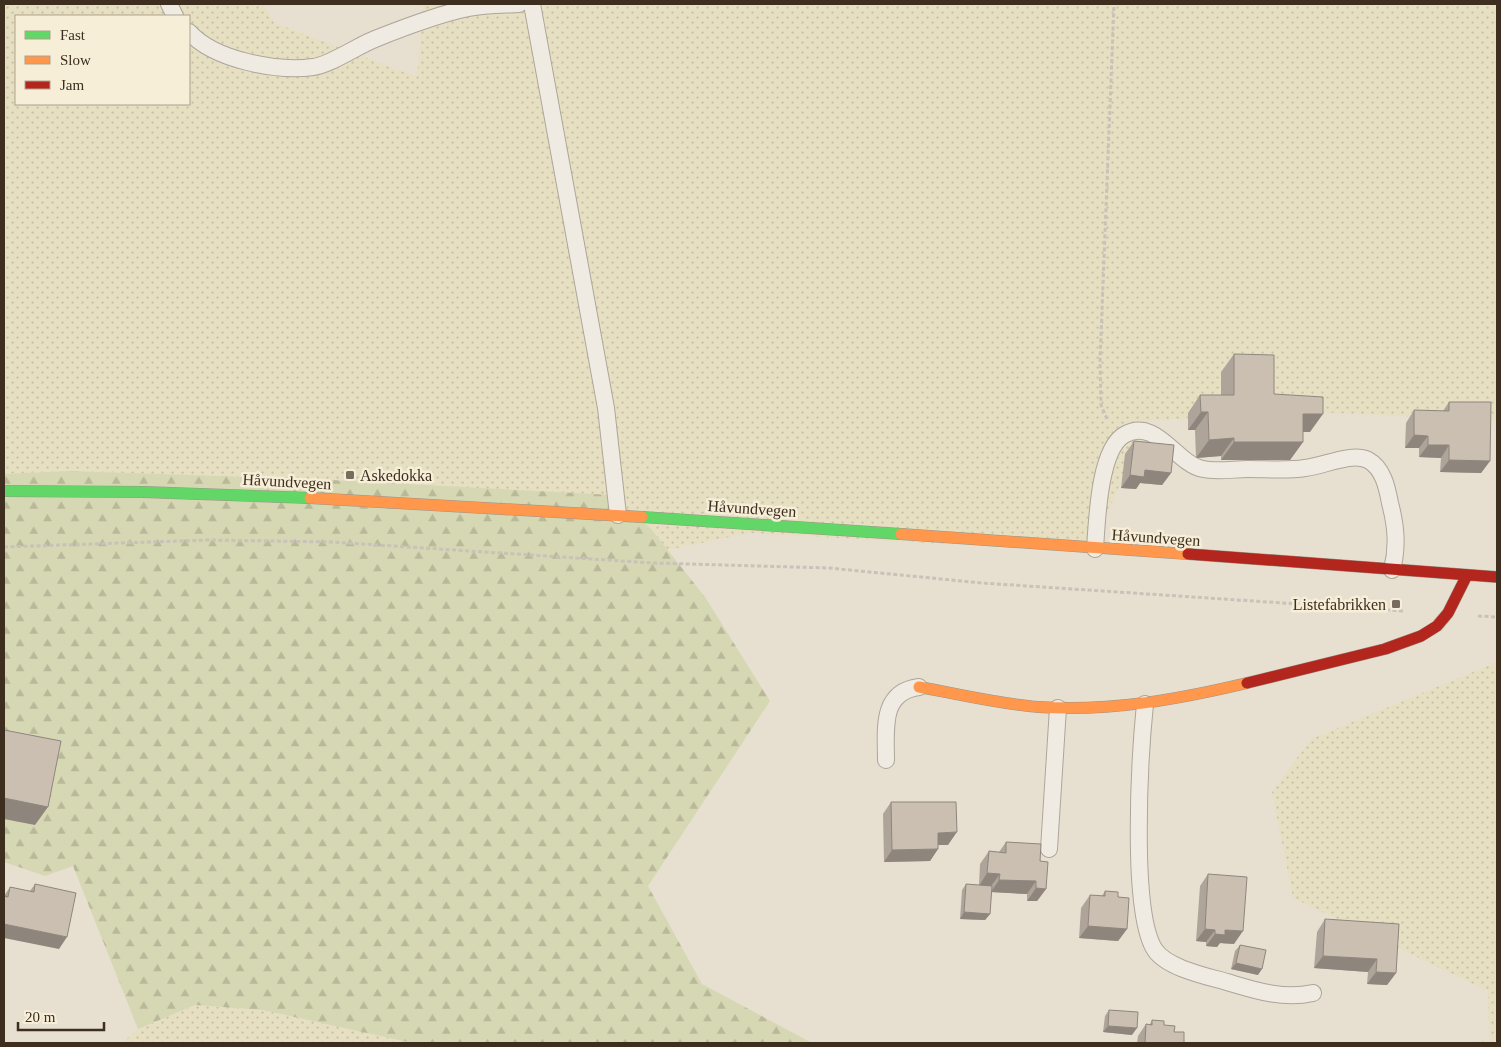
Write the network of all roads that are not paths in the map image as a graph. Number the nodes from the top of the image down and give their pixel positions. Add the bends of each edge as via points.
1 (527, 4) edge
2 (190, 33) edge
3 (4, 490) edge
4 (618, 515) junction
5 (1095, 549) junction
6 (1392, 570) junction
7 (1466, 575) junction
8 (1497, 577) edge
9 (919, 687) joint
10 (1145, 704) junction
11 (1058, 708) junction
12 (886, 760) dead end
13 (1049, 849) dead end
14 (1312, 993) dead end

1 - 2 lane via 468,8 387,34 315,67 278,68 258,64 222,54
1 - 4 lane via 606,408
3 - 4 main road, Håvundvegen via 126,490
4 - 5 main road, Håvundvegen
5 - 6 main road, Håvundvegen
5 - 6 lane via 1097,515 1108,454 1126,434 1138,431 1165,442 1186,463 1206,470 1304,469 1357,457 1366,459 1381,472 1387,488 1397,531
6 - 7 main road, Håvundvegen
7 - 8 main road, Håvundvegen
7 - 10 main road via 1455,602 1432,630 1421,637 1246,684
9 - 11 main road via 1008,704
9 - 12 lane via 907,688 892,700 886,720
10 - 11 main road
10 - 14 lane via 1140,755 1140,887 1148,934 1155,950 1166,961 1197,974 1257,991
11 - 13 lane

